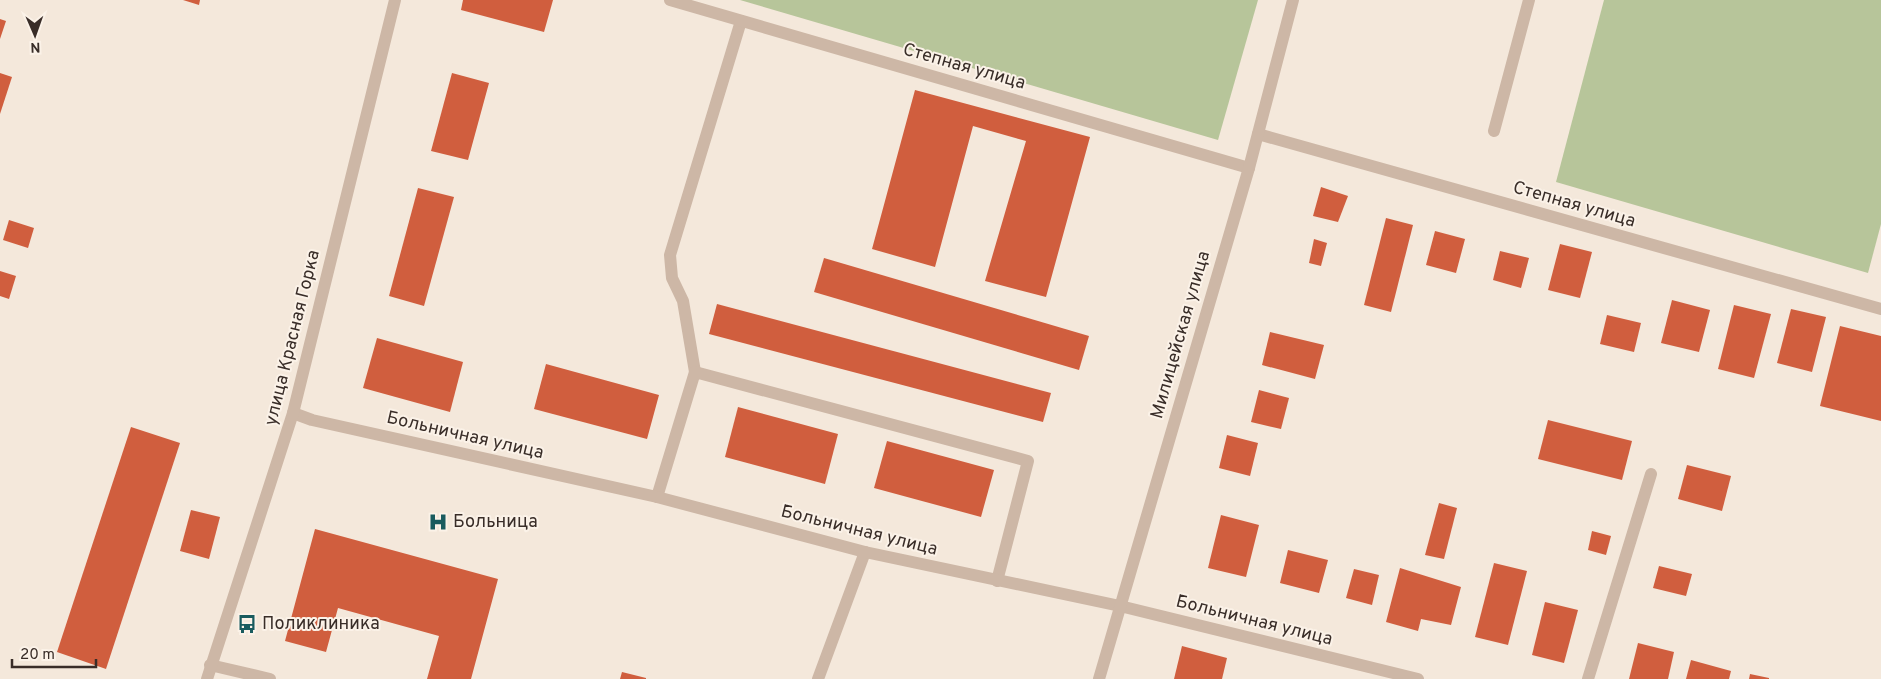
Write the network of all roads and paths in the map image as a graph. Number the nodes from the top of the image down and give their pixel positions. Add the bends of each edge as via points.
1 (395, 0) edge
2 (670, 0) edge
3 (1293, 0) edge
4 (1529, 0) edge
5 (742, 21) junction
6 (1494, 131) dead end
7 (1258, 134) junction
8 (1249, 168) junction
9 (1881, 309) edge
10 (695, 372) junction
11 (293, 413) junction
12 (1651, 474) dead end
13 (657, 497) junction
14 (865, 552) junction
15 (997, 581) junction
16 (1120, 606) junction
17 (210, 665) junction
18 (207, 679) edge
19 (270, 679) edge
20 (818, 679) edge
21 (1099, 679) edge
22 (1418, 679) edge
23 (1588, 679) edge

1 - 11 street, улица Красная Горка
2 - 5 street, Степная улица
3 - 7 street, Милицейская улица
4 - 6 street
5 - 8 street, Степная улица
5 - 10 street via 670,255 672,278 683,301
7 - 8 street, Милицейская улица
7 - 9 street, Степная улица
8 - 16 street, Милицейская улица
10 - 13 street
10 - 15 street via 1028,461
11 - 13 street, Больничная улица via 312,420
11 - 17 street, улица Красная Горка
12 - 23 street
13 - 14 street, Больничная улица
14 - 15 street, Больничная улица
14 - 20 street
15 - 16 street, Больничная улица
16 - 21 street, Милицейская улица
16 - 22 street, Больничная улица
17 - 18 street, улица Красная Горка
17 - 19 street

